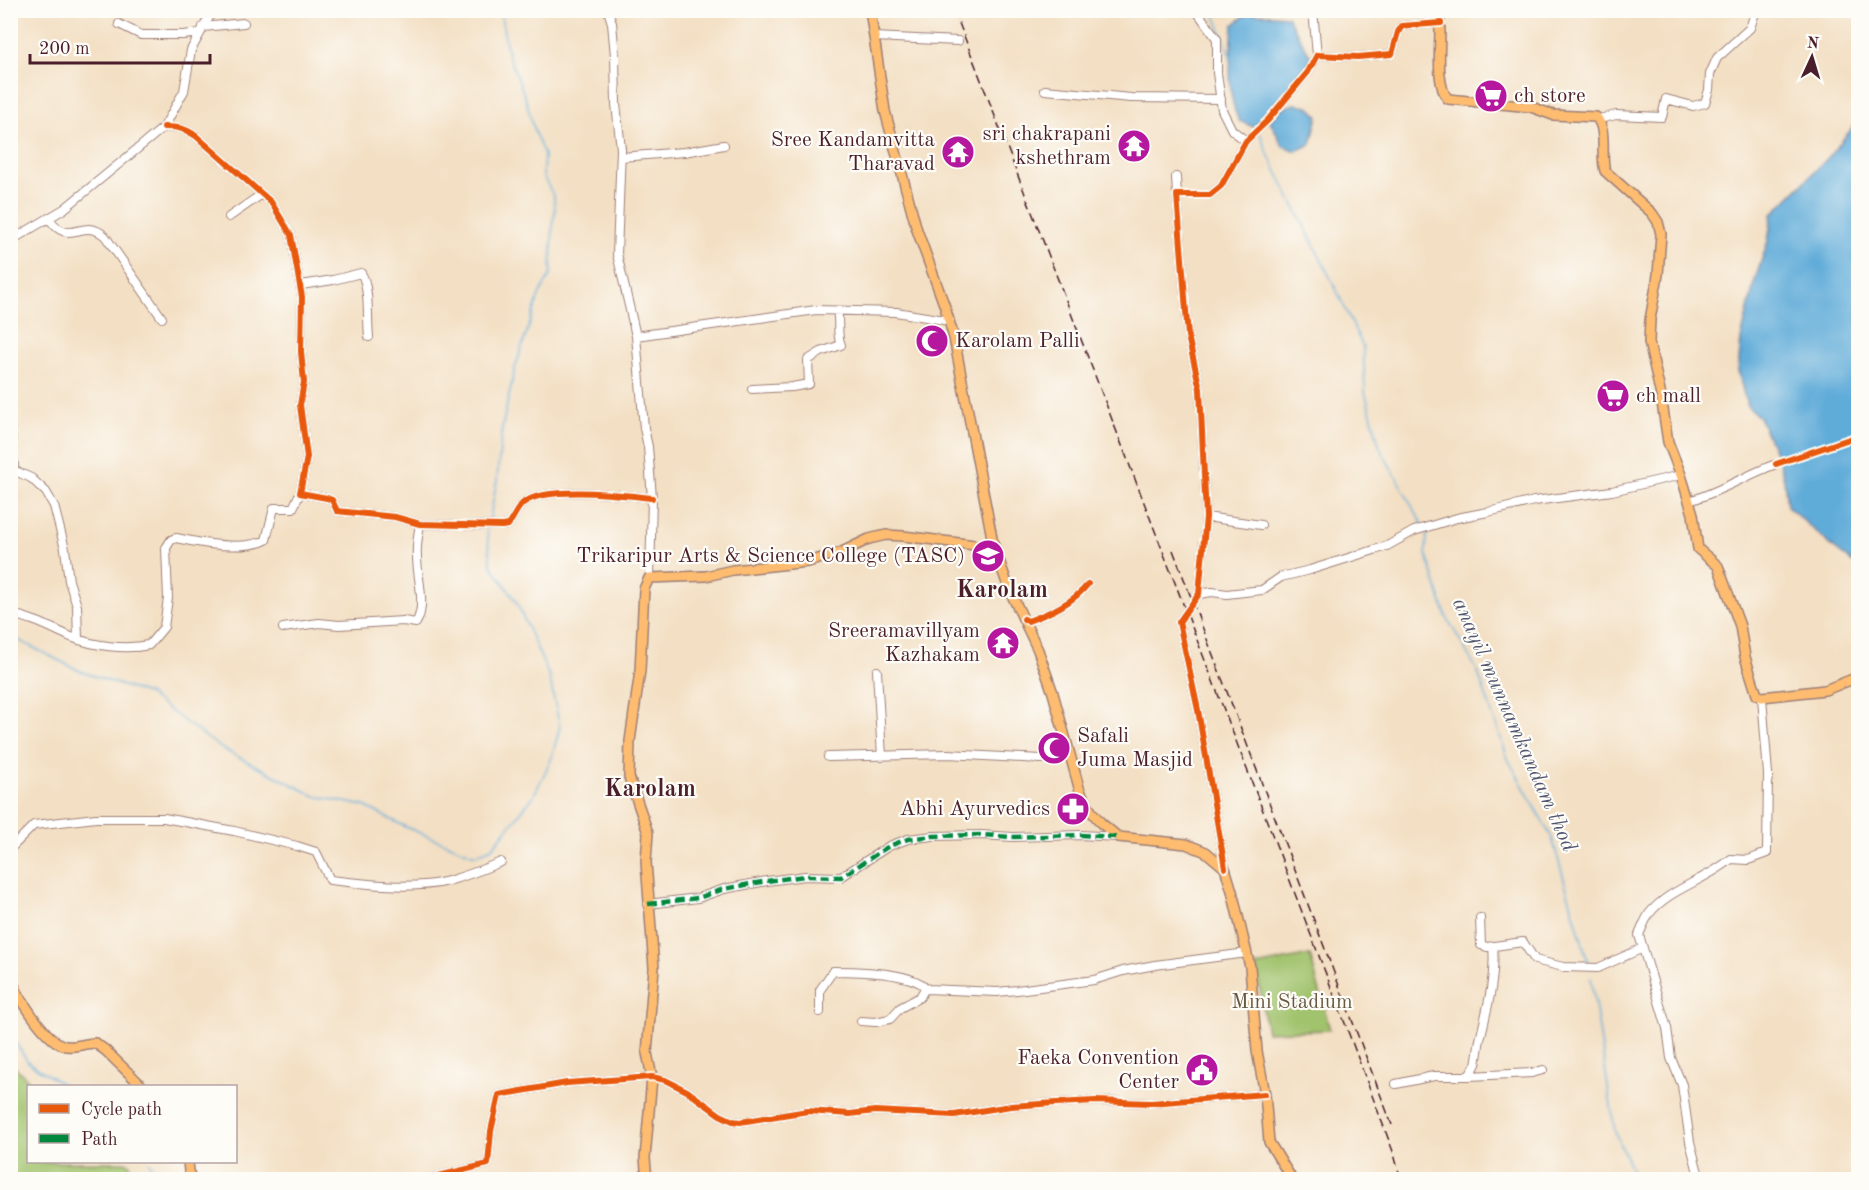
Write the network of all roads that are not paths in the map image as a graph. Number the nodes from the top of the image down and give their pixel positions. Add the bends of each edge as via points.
1 (213, 10) edge
2 (608, 10) edge
3 (870, 10) edge
4 (1196, 10) edge
5 (1312, 10) edge
6 (1439, 10) edge
7 (1756, 10) edge
8 (244, 23) dead end
9 (1441, 23) junction
10 (119, 24) dead end
11 (202, 30) junction
12 (874, 37) junction
13 (958, 41) dead end
14 (1317, 56) junction
15 (1045, 90) dead end
16 (1221, 99) junction
17 (1599, 120) junction
18 (164, 127) junction
19 (1246, 141) junction
20 (724, 145) dead end
21 (621, 157) junction
22 (1176, 177) dead end
23 (262, 194) junction
24 (1177, 195) junction
25 (229, 217) dead end
26 (49, 218) junction
27 (10, 241) edge
28 (300, 285) junction
29 (837, 311) junction
30 (162, 318) dead end
31 (950, 321) junction
32 (636, 336) junction
33 (369, 337) dead end
34 (752, 389) dead end
35 (10, 425) edge
36 (1776, 464) dead end
37 (12, 470) edge
38 (1681, 475) junction
39 (300, 493) junction
40 (652, 498) junction
41 (1689, 501) junction
42 (1206, 517) junction
43 (420, 524) junction
44 (1261, 525) dead end
45 (993, 543) junction
46 (650, 577) junction
47 (1088, 584) dead end
48 (1199, 594) junction
49 (10, 614) edge
50 (1024, 619) junction
51 (284, 628) dead end
52 (78, 639) junction
53 (877, 671) dead end
54 (1858, 677) edge
55 (1762, 697) junction
56 (1070, 753) junction
57 (828, 757) dead end
58 (882, 757) junction
59 (1118, 837) junction
60 (10, 849) edge
61 (501, 862) dead end
62 (1225, 868) junction
63 (648, 904) junction
64 (1480, 918) dead end
65 (1493, 946) junction
66 (1643, 948) junction
67 (1247, 953) junction
68 (10, 977) edge
69 (927, 989) junction
70 (820, 1012) dead end
71 (861, 1021) dead end
72 (1543, 1070) dead end
73 (1469, 1076) junction
74 (652, 1077) junction
75 (1396, 1084) dead end
76 (141, 1085) edge
77 (1265, 1094) junction
78 (188, 1163) edge
79 (190, 1179) edge
80 (422, 1179) edge
81 (647, 1179) edge
82 (1290, 1179) edge
83 (1700, 1179) edge

1 - 11 street
2 - 21 street
3 - 12 main road
4 - 16 street via 1217,39
5 - 14 street
6 - 9 main road
7 - 17 street via 1750,28 1717,58 1705,103 1693,106 1666,99 1662,117 1616,115
8 - 11 street
9 - 14 street via 1402,26 1392,54
9 - 17 main road via 1441,80 1448,99 1531,107 1553,115
10 - 11 street via 141,35 183,35
11 - 18 street via 191,50 184,91
12 - 13 street
12 - 31 main road via 888,122 917,230
14 - 19 street via 1268,120
15 - 16 street via 1131,98
16 - 19 street via 1232,130
17 - 38 main road via 1605,171 1652,213 1661,234 1649,342 1668,442
18 - 23 street via 188,129
18 - 26 street
19 - 24 street via 1221,186 1210,195
20 - 21 street
21 - 32 street via 617,254
22 - 24 street
23 - 25 street
23 - 28 street via 291,235
24 - 42 street via 1188,336 1200,389
26 - 27 street
26 - 30 street via 64,233 93,229 105,236
28 - 33 street via 361,273
28 - 39 street via 304,382 300,405 307,457
29 - 31 street via 896,312
29 - 32 street via 816,310
29 - 34 street via 841,345 808,360 809,384
31 - 45 main road
32 - 40 street
35 - 37 street via 14,445
36 - 41 street
37 - 52 street via 31,478 54,506 77,606
38 - 41 main road
38 - 48 street via 1457,518 1414,531 1387,546 1281,577 1262,590
39 - 43 street via 332,500 337,511 396,517
39 - 52 street via 293,508 274,508 266,540 260,543 230,545 171,540 166,548 168,598 164,627 149,645 113,646
40 - 43 street via 559,493 523,503 508,525
40 - 46 street
41 - 55 main road via 1698,549 1718,566 1740,626 1753,684
42 - 44 street
42 - 48 street
43 - 51 street via 417,554 421,606 416,623 319,623
45 - 46 main road via 983,546 886,536 808,562 706,576
45 - 50 main road
46 - 63 main road via 644,589 629,777 648,833
47 - 50 street via 1079,596 1046,614 1029,621
48 - 62 street via 1179,622
49 - 52 street
50 - 56 main road via 1053,693
53 - 58 street
54 - 55 main road via 1825,690
55 - 66 street via 1768,774 1767,853 1748,860 1731,859 1664,901 1650,914 1639,935
56 - 58 street via 1041,759 948,754
56 - 59 main road via 1080,791 1091,811
57 - 58 street
59 - 62 main road via 1186,844 1206,852
59 - 63 street via 908,838 841,877 767,881 698,898
60 - 61 street via 34,825 96,818 164,818 316,852 330,880 407,885 446,882
62 - 67 main road
63 - 74 main road via 654,968 647,1053
64 - 65 street via 1481,945
65 - 66 street via 1523,942 1535,960 1563,967 1598,968
65 - 73 street via 1493,980 1484,1030 1475,1068
66 - 83 street via 1671,1058 1682,1085
67 - 69 street via 1017,990
67 - 77 main road
68 - 76 main road via 23,1002 57,1042 63,1046 95,1043
69 - 70 street via 916,981 889,975 833,971 819,990
69 - 71 street via 890,1019
72 - 73 street
73 - 75 street via 1434,1076
74 - 77 street via 687,1091 733,1122 808,1111 954,1115 1011,1106 1095,1101 1151,1103
74 - 80 street via 567,1083 499,1095 488,1164
74 - 81 main road via 645,1158
77 - 82 main road via 1269,1142
78 - 79 main road

